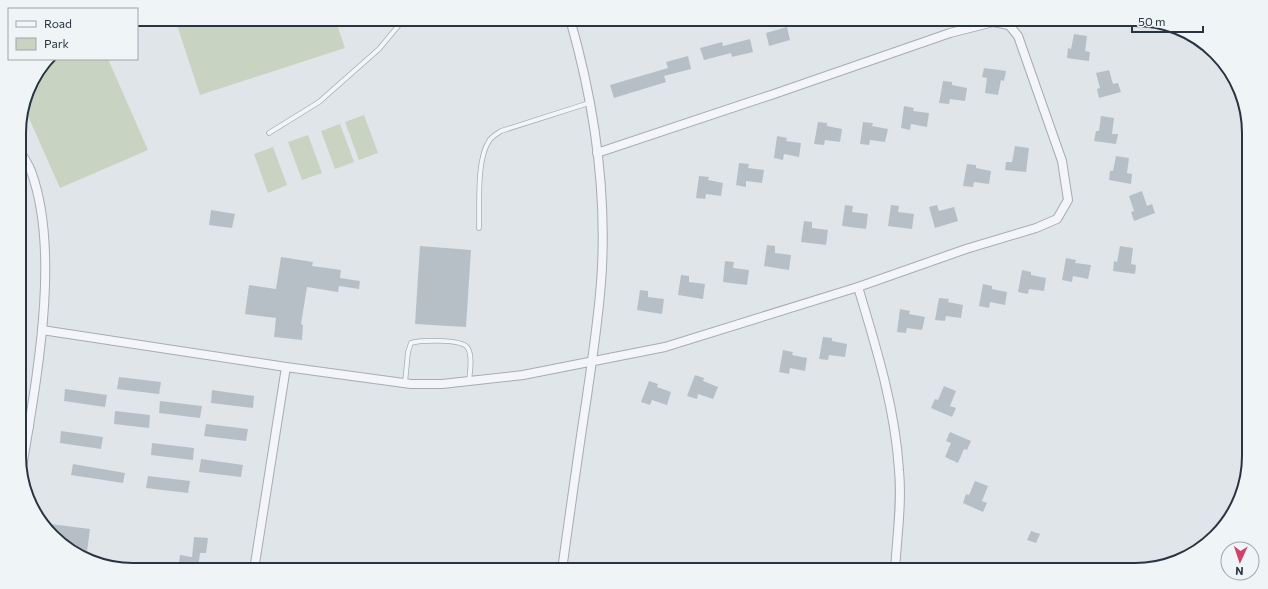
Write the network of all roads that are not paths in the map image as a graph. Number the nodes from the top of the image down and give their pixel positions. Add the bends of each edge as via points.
1 (398, 26) edge
2 (572, 26) edge
3 (977, 26) edge
4 (1010, 26) edge
5 (589, 103) junction
6 (269, 133) dead end
7 (597, 153) junction
8 (26, 163) edge
9 (480, 228) dead end
10 (858, 287) junction
11 (42, 330) junction
12 (592, 362) junction
13 (286, 367) junction
14 (470, 381) junction
15 (405, 383) junction
16 (26, 426) edge
17 (29, 427) junction
18 (26, 445) edge
19 (255, 563) edge
20 (563, 563) edge
21 (895, 563) edge

1 - 6 lane via 379,49 319,102
2 - 5 street via 583,65
3 - 7 street via 950,33
4 - 10 street via 1018,36 1062,161 1068,200 1063,211 1057,219 1036,228
5 - 7 street
5 - 9 lane via 501,131 489,139 481,165
7 - 12 street via 602,210 602,266
8 - 11 street via 40,205 43,228 45,281
10 - 12 street via 666,347
10 - 21 street via 879,354 896,431 900,472
11 - 13 street
11 - 17 street
12 - 14 street via 523,375
12 - 20 street
13 - 15 street
13 - 19 street
14 - 15 street via 442,384
14 - 15 lane via 470,358 467,347 462,343 420,340 411,343
16 - 17 street
17 - 18 street

